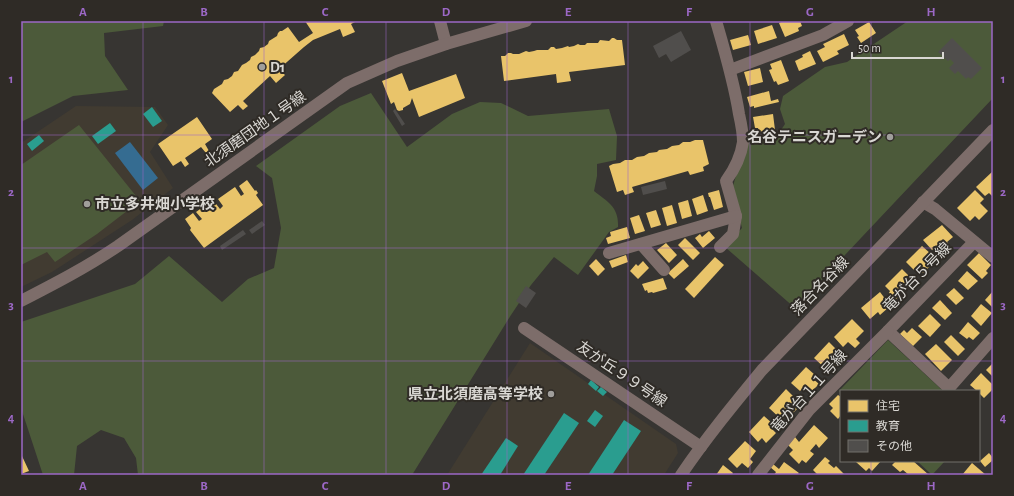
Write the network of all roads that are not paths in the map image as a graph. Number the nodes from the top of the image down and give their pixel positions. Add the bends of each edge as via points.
1 (440, 21) edge
2 (526, 21) edge
3 (716, 21) edge
4 (848, 21) edge
5 (446, 44) junction
6 (730, 70) junction
7 (993, 130) edge
8 (923, 202) junction
9 (736, 216) junction
10 (974, 242) junction
11 (641, 244) junction
12 (720, 247) dead end
13 (609, 253) dead end
14 (993, 257) edge
15 (664, 270) dead end
16 (21, 301) edge
17 (524, 328) dead end
18 (888, 331) junction
19 (993, 338) edge
20 (701, 447) junction
21 (681, 475) edge
22 (758, 475) edge

1 - 5 street
2 - 5 street, 北須磨団地１号線
3 - 6 street
4 - 6 street via 823,35
5 - 16 street, 北須磨団地１号線 via 397,61 347,83 118,246
6 - 9 street via 743,141 734,170 726,181
7 - 8 street, 落合名谷線
8 - 10 street
8 - 20 street, 落合名谷線 via 767,365
9 - 11 street
9 - 12 street via 733,234
10 - 14 street
10 - 18 street, 竜が台５号線
11 - 13 street
11 - 15 street
17 - 20 street, 友が丘９９号線
18 - 19 street, 竜が台５号線 via 949,388
18 - 22 street, 竜が台１１号線 via 810,410
20 - 21 street, 落合名谷線

